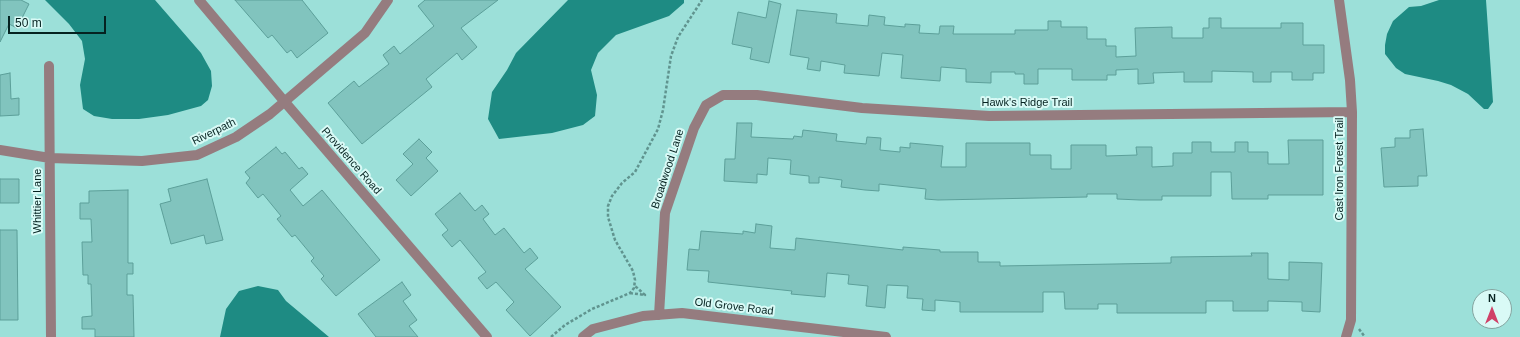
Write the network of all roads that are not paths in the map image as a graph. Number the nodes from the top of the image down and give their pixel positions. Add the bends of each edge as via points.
1 (199, 0) edge
2 (388, 0) edge
3 (1339, 0) edge
4 (49, 66) dead end
5 (284, 102) junction
6 (706, 105) joint
7 (1352, 112) junction
8 (0, 150) edge
9 (50, 158) junction
10 (659, 315) junction
11 (51, 337) edge
12 (487, 337) edge
13 (583, 337) edge
14 (886, 337) edge
15 (1346, 337) edge

1 - 5 street, Providence Road
2 - 5 street, Riverpath via 365,33
3 - 7 street, Cast Iron Forest Trail
4 - 9 street, Whittier Lane
5 - 9 street, Riverpath via 236,137 198,155 142,161
5 - 12 street, Providence Road
6 - 7 street, Hawk's Ridge Trail via 723,95 757,95 862,108 989,116
6 - 10 street, Broadwood Lane via 694,128 665,213
7 - 15 street, Cast Iron Forest Trail via 1351,320
8 - 9 street, Riverpath
9 - 11 street, Whittier Lane
10 - 13 street, Old Grove Road via 643,316 593,330
10 - 14 street, Old Grove Road via 682,313

